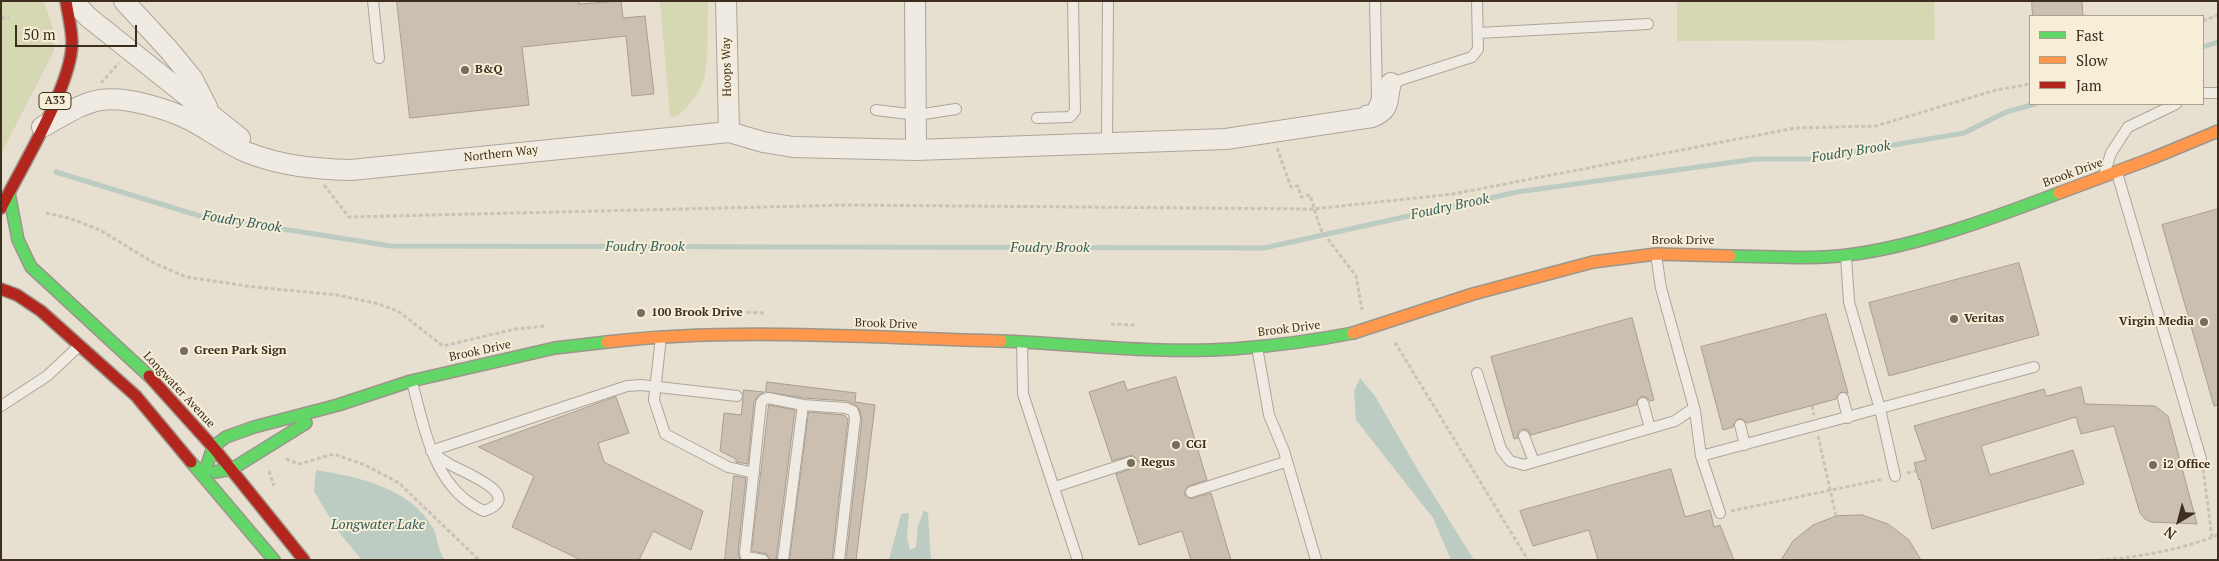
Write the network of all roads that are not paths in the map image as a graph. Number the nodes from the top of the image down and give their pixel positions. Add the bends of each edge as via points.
1 (66, 1) edge
2 (74, 1) edge
3 (124, 1) edge
4 (372, 1) edge
5 (726, 1) edge
6 (915, 1) edge
7 (1074, 1) edge
8 (1108, 1) edge
9 (1375, 1) edge
10 (1477, 1) edge
11 (1648, 24) dead end
12 (1478, 33) junction
13 (379, 58) dead end
14 (1391, 83) joint
15 (2204, 93) edge
16 (2218, 93) edge
17 (2174, 105) edge
18 (956, 109) dead end
19 (876, 110) dead end
20 (211, 114) junction
21 (917, 114) junction
22 (1037, 118) dead end
23 (1347, 122) junction
24 (42, 127) junction
25 (2218, 131) edge
26 (729, 132) junction
27 (1107, 144) junction
28 (916, 150) junction
29 (275, 162) junction
30 (2117, 172) junction
31 (2104, 177) junction
32 (10, 193) junction
33 (1, 208) edge
34 (1656, 254) junction
35 (1846, 255) junction
36 (1, 289) edge
37 (661, 336) junction
38 (1022, 342) junction
39 (80, 345) junction
40 (1257, 347) junction
41 (2034, 367) dead end
42 (1477, 373) dead end
43 (411, 381) junction
44 (655, 387) junction
45 (737, 396) dead end
46 (1842, 398) dead end
47 (1643, 403) dead end
48 (338, 405) junction
49 (803, 405) junction
50 (1, 406) edge
51 (1694, 408) junction
52 (1880, 409) junction
53 (1848, 418) junction
54 (1740, 425) dead end
55 (1650, 428) junction
56 (1524, 436) dead end
57 (1745, 445) junction
58 (213, 447) junction
59 (431, 452) junction
60 (1701, 456) junction
61 (2201, 459) road end
62 (1131, 462) dead end
63 (1285, 462) junction
64 (1534, 462) junction
65 (232, 469) junction
66 (754, 473) junction
67 (204, 474) junction
68 (1895, 476) road end
69 (1055, 487) junction
70 (1191, 492) dead end
71 (1720, 513) road end
72 (1077, 558) dead end
73 (274, 560) edge
74 (304, 560) edge
75 (763, 560) edge
76 (783, 560) edge
77 (839, 560) edge
78 (1316, 560) edge

1 - 24 main road, A33 via 71,57 63,83
2 - 20 street, Northern Way via 88,17
3 - 20 street, Northern Way via 192,78
4 - 13 lane
5 - 26 street, Hoops Way
6 - 21 street
7 - 22 lane via 1075,112 1070,117
8 - 27 lane
9 - 23 lane via 1377,99 1372,110 1346,115
10 - 12 lane
11 - 12 lane
12 - 14 lane via 1478,49 1472,57
14 - 23 street via 1388,106 1380,114
15 - 16 lane
17 - 31 lane via 2128,126 2111,153
18 - 21 lane
19 - 21 lane
20 - 29 street, Northern Way
21 - 28 street
23 - 27 street via 1226,139
24 - 29 street, Northern Way via 99,100 135,103 190,120 226,142
24 - 32 main road, A33
25 - 30 main road, Brook Drive
26 - 28 street via 793,147
26 - 29 street, Northern Way via 351,170 312,169
27 - 28 street
30 - 31 main road, Brook Drive
30 - 61 lane
31 - 35 main road, Brook Drive via 2013,210 1891,248
32 - 33 main road, A33
32 - 58 main road, Longwater Avenue via 18,240 31,267 146,372
34 - 35 main road, Brook Drive
34 - 40 main road, Brook Drive via 1593,262 1555,271 1473,294 1364,331 1315,341
34 - 51 lane via 1660,288
35 - 52 lane via 1849,302
36 - 39 main road via 29,301
37 - 38 main road, Brook Drive
37 - 43 main road, Brook Drive via 555,348
37 - 44 lane
38 - 40 main road, Brook Drive via 1122,348
38 - 69 lane via 1023,394
39 - 50 lane via 47,376
39 - 67 main road via 136,396
40 - 63 lane via 1269,414
41 - 52 lane
42 - 64 lane via 1501,449 1510,461 1524,465
43 - 48 main road, Brook Drive
43 - 59 lane
44 - 45 lane
44 - 59 lane via 627,386
44 - 66 lane via 654,400 665,434 728,467
46 - 53 lane
47 - 55 lane
48 - 58 main road, Brook Drive via 254,427 226,437
48 - 65 main road, Brook Drive
49 - 66 lane via 768,398 763,400
49 - 76 lane
49 - 77 lane via 846,408 853,412 855,418
51 - 55 lane via 1675,421
51 - 60 lane
52 - 53 lane
52 - 68 lane
53 - 57 lane
54 - 57 lane
55 - 64 lane
56 - 64 lane
57 - 60 lane
58 - 65 main road, Longwater Avenue
58 - 67 main road
59 - 59 lane via 493,488 498,495 492,508 484,511 471,506 441,473
60 - 71 lane
62 - 69 lane
63 - 70 lane
63 - 78 lane
65 - 67 main road, Brook Drive
65 - 74 main road, Longwater Avenue
66 - 75 lane via 745,553 746,557
67 - 73 main road
69 - 72 lane

